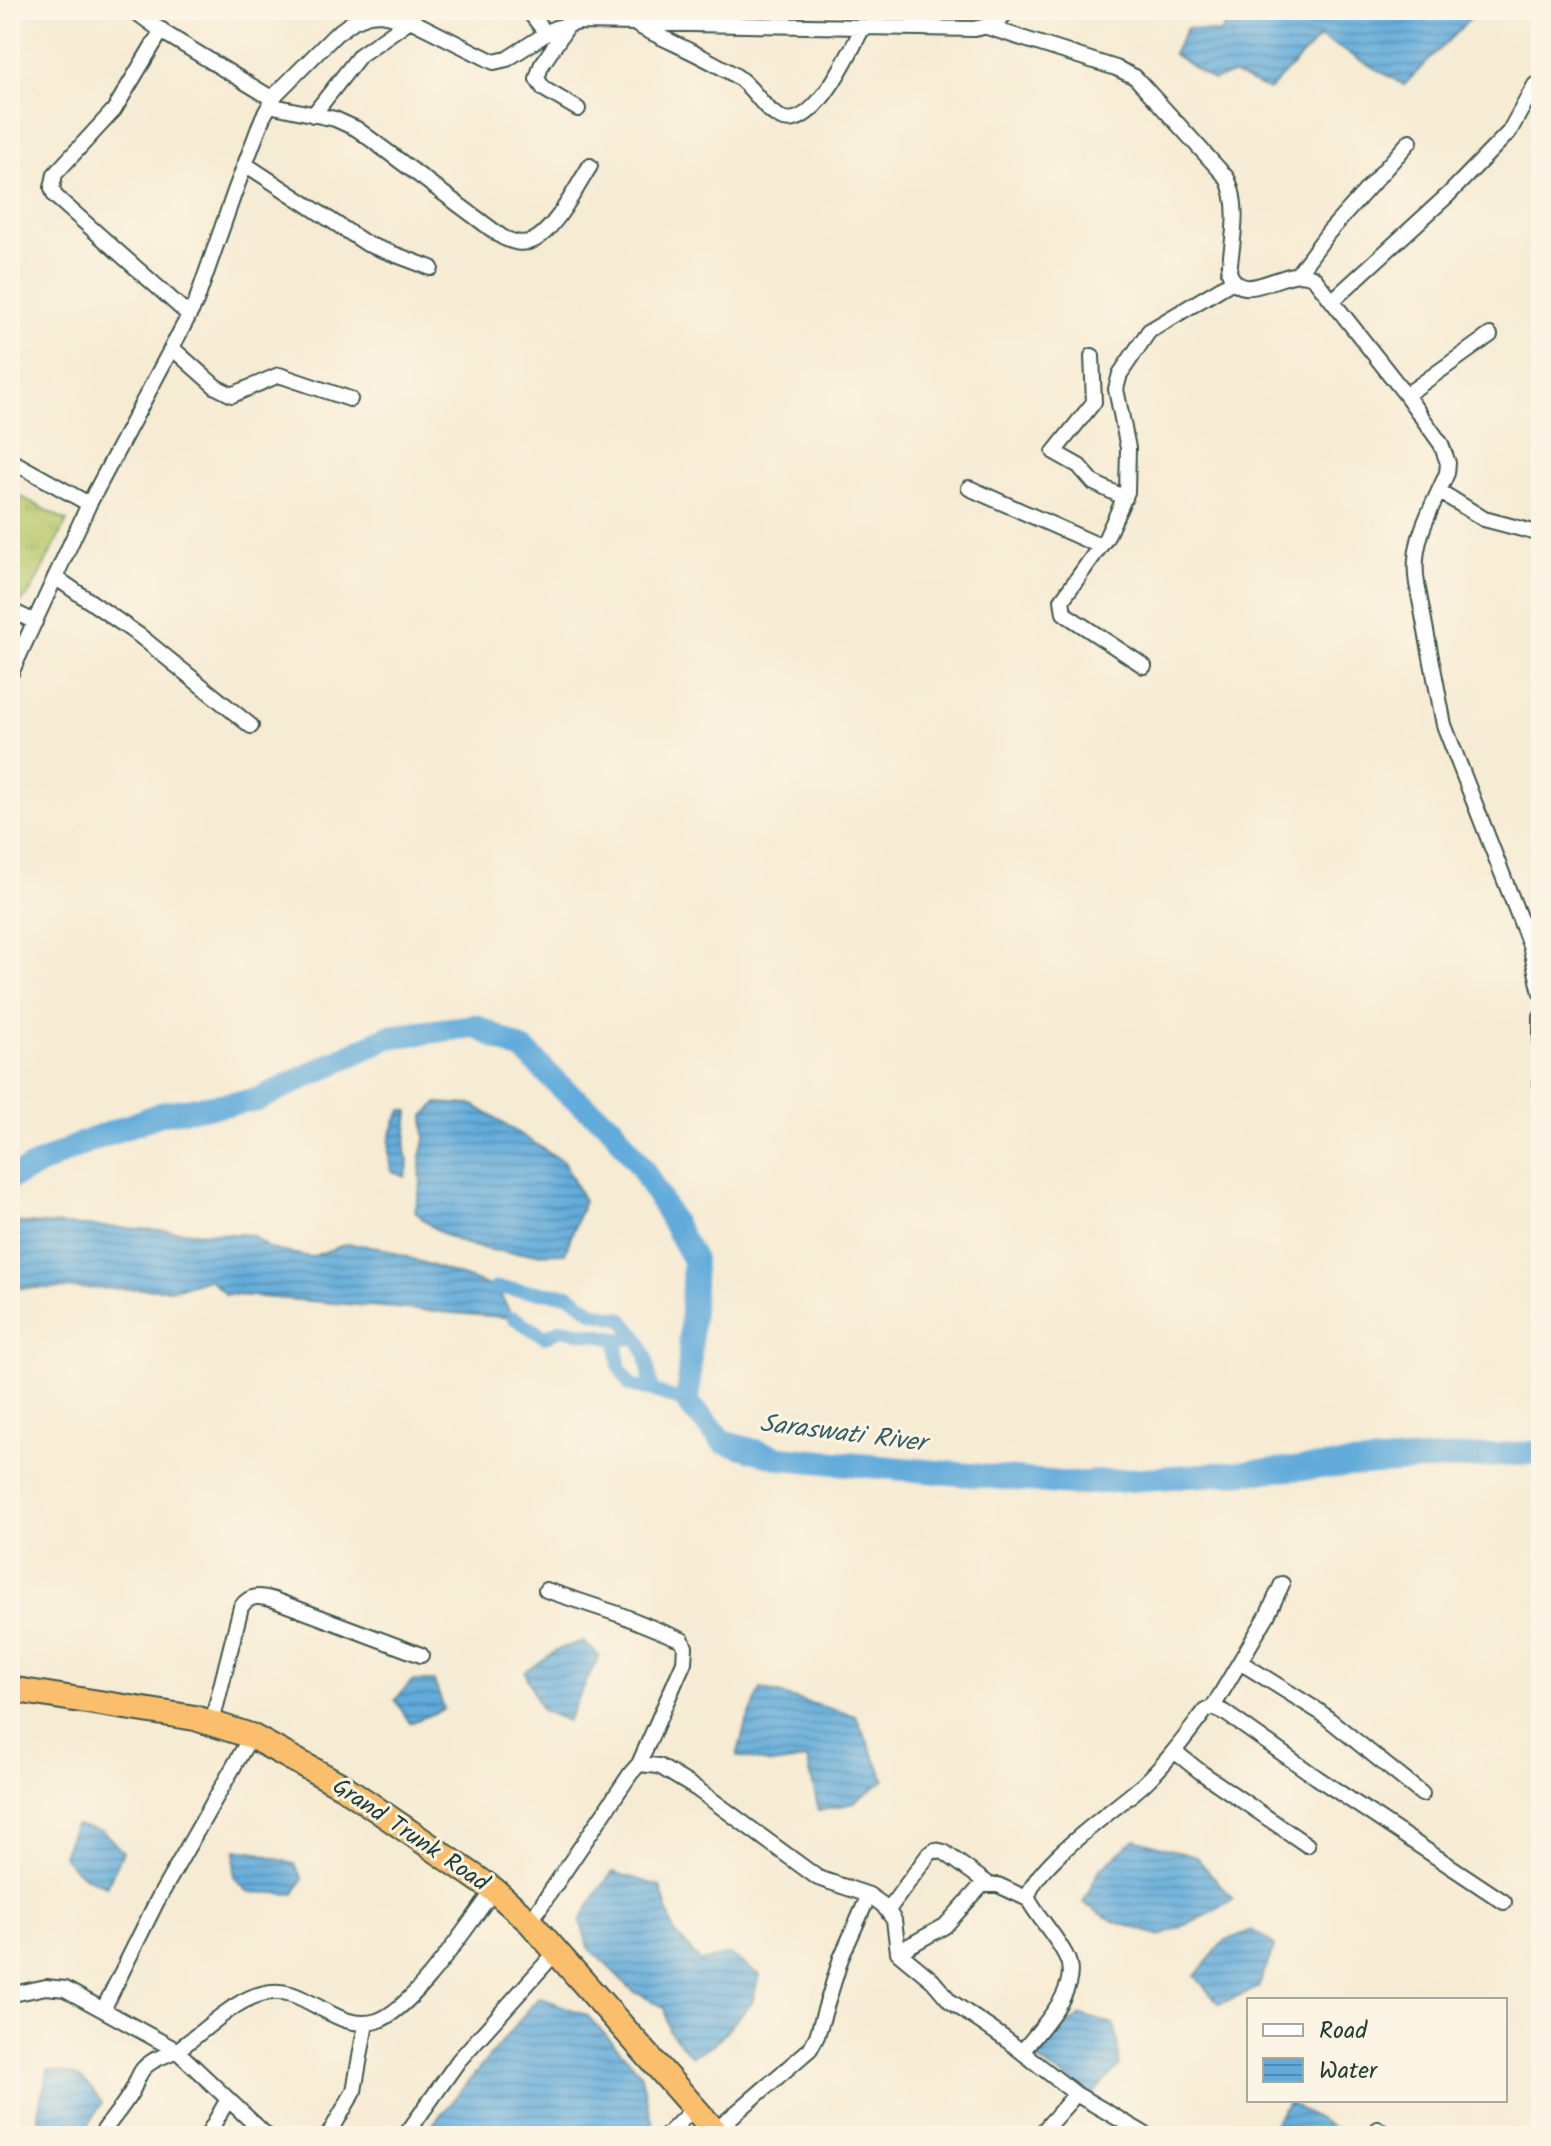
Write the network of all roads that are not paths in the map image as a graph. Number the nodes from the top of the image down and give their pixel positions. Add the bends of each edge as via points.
1 (133, 10) edge
2 (528, 10) edge
3 (1009, 10) edge
4 (410, 20) junction
5 (633, 23) junction
6 (569, 24) junction
7 (987, 27) junction
8 (862, 29) junction
9 (162, 30) junction
10 (545, 32) junction
11 (1535, 85) dead end
12 (271, 102) junction
13 (578, 109) dead end
14 (313, 115) junction
15 (1410, 141) dead end
16 (245, 164) junction
17 (590, 166) dead end
18 (431, 268) dead end
19 (1299, 272) junction
20 (1233, 281) junction
21 (1332, 301) junction
22 (189, 315) junction
23 (1490, 335) dead end
24 (172, 348) junction
25 (1092, 356) dead end
26 (1406, 395) junction
27 (350, 399) dead end
28 (10, 460) edge
29 (969, 488) dead end
30 (1439, 491) junction
31 (1125, 498) junction
32 (89, 504) junction
33 (1541, 534) edge
34 (1100, 546) junction
35 (55, 577) junction
36 (10, 610) edge
37 (35, 622) junction
38 (1144, 666) dead end
39 (10, 675) edge
40 (251, 726) dead end
41 (1541, 993) edge
42 (1541, 1017) edge
43 (1541, 1096) edge
44 (1282, 1584) dead end
45 (546, 1590) dead end
46 (421, 1655) dead end
47 (1240, 1662) junction
48 (10, 1689) edge
49 (1213, 1707) junction
50 (212, 1722) junction
51 (251, 1736) junction
52 (1174, 1751) junction
53 (639, 1764) junction
54 (1422, 1794) dead end
55 (1307, 1845) dead end
56 (987, 1883) junction
57 (494, 1890) junction
58 (869, 1895) junction
59 (1028, 1899) junction
60 (1504, 1902) dead end
61 (888, 1910) junction
62 (530, 1922) junction
63 (556, 1952) junction
64 (898, 1952) junction
65 (10, 1993) edge
66 (103, 2010) junction
67 (366, 2023) junction
68 (176, 2050) junction
69 (1022, 2052) junction
70 (1076, 2094) junction
71 (228, 2099) junction
72 (694, 2108) junction
73 (717, 2133) edge
74 (100, 2136) edge
75 (207, 2136) edge
76 (267, 2136) edge
77 (328, 2136) edge
78 (405, 2136) edge
79 (666, 2136) edge
80 (1039, 2136) edge
81 (1148, 2136) edge

1 - 9 street
2 - 10 street
3 - 7 street
4 - 10 street via 494,62 507,59
4 - 12 street via 380,14 354,21
4 - 14 street via 360,55
5 - 6 street
5 - 8 street
5 - 8 street via 736,76 774,114 790,120 803,117 825,93
6 - 10 street
6 - 13 street via 537,79
7 - 8 street
7 - 20 street via 1116,68 1144,84 1227,178 1235,212 1229,272
9 - 12 street
9 - 22 street via 114,110 60,166 52,188
11 - 21 street via 1509,132
12 - 14 street
12 - 16 street
14 - 17 street via 357,129 512,242 537,238
15 - 19 street
16 - 18 street via 360,240
16 - 22 street
19 - 20 street via 1252,289
19 - 21 street via 1314,278
20 - 31 street via 1149,331 1120,374 1116,389 1128,448
21 - 26 street
22 - 24 street
23 - 26 street
24 - 27 street via 222,392 239,394 284,375
24 - 32 street
25 - 31 street via 1094,402 1054,452 1079,466 1094,483
26 - 30 street via 1446,454 1447,473
28 - 32 street
29 - 34 street
30 - 33 street via 1484,519
30 - 41 street via 1418,537 1414,566 1440,710 1530,945
31 - 34 street
32 - 35 street
34 - 38 street via 1062,600 1064,613
35 - 37 street
35 - 40 street via 140,636
36 - 37 street
37 - 39 street
42 - 43 street
44 - 47 street
45 - 53 street via 682,1640 684,1662
46 - 50 street via 256,1596 241,1607
47 - 49 street
47 - 54 street via 1320,1712
48 - 50 highway, Grand Trunk Road
49 - 52 street
49 - 60 street
50 - 51 highway, Grand Trunk Road
51 - 57 highway, Grand Trunk Road via 344,1787
51 - 66 street via 157,1901
52 - 55 street
52 - 59 street via 1038,1875
53 - 58 street via 659,1766 697,1789 818,1878
53 - 62 street
56 - 59 street
56 - 61 street via 935,1850
56 - 64 street via 945,1926
57 - 62 highway, Grand Trunk Road
57 - 67 street via 399,2008
58 - 61 street
58 - 73 street via 810,2049
59 - 69 street via 1066,1955 1071,1980
61 - 64 street
62 - 63 highway, Grand Trunk Road
63 - 72 highway, Grand Trunk Road
63 - 78 street via 459,2060
64 - 69 street via 950,2001
65 - 66 street via 65,1989
66 - 68 street
67 - 68 street via 339,2018 294,1995 267,1992
67 - 77 street via 354,2091
68 - 71 street
68 - 74 street via 143,2069
69 - 70 street
70 - 80 street
70 - 81 street
71 - 75 street
71 - 76 street
72 - 73 highway, Grand Trunk Road
72 - 79 street

